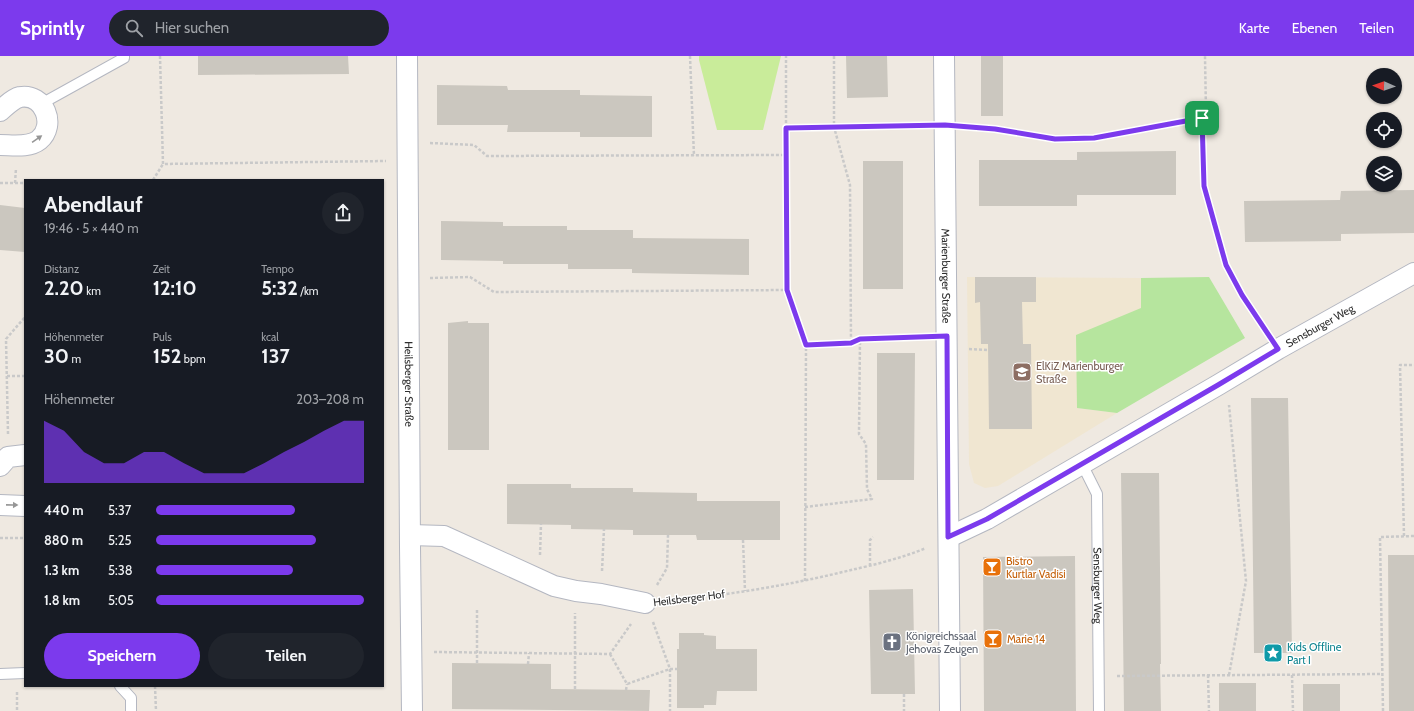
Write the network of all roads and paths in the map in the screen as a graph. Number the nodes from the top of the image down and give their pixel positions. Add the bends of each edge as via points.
1 (124, 56) edge
2 (160, 56) edge
3 (406, 56) edge
4 (690, 56) edge
5 (786, 56) edge
6 (834, 56) edge
7 (944, 56) edge
8 (1205, 56) edge
9 (41, 104) junction
10 (0, 111) edge
11 (1202, 118) junction
12 (945, 125) junction
13 (834, 127) junction
14 (786, 128) junction
15 (0, 145) edge
16 (407, 152) junction
17 (786, 155) junction
18 (694, 156) junction
19 (163, 164) junction
20 (154, 179) edge
21 (0, 183) edge
22 (24, 183) edge
23 (1414, 273) edge
24 (408, 279) junction
25 (787, 290) junction
26 (24, 318) edge
27 (947, 336) junction
28 (860, 339) junction
29 (851, 343) junction
30 (806, 345) junction
31 (1278, 349) junction
32 (1414, 365) edge
33 (7, 376) junction
34 (24, 376) edge
35 (1218, 385) junction
36 (11, 459) edge
37 (1082, 464) junction
38 (0, 505) edge
39 (24, 506) edge
40 (805, 507) junction
41 (541, 524) dead end
42 (604, 530) dead end
43 (410, 535) junction
44 (668, 535) dead end
45 (1404, 536) junction
46 (1414, 536) edge
47 (873, 537) dead end
48 (948, 537) junction
49 (0, 538) edge
50 (24, 538) edge
51 (744, 540) dead end
52 (870, 566) junction
53 (532, 576) junction
54 (805, 581) junction
55 (576, 591) junction
56 (745, 591) junction
57 (601, 594) junction
58 (645, 603) junction
59 (477, 609) dead end
60 (411, 652) junction
61 (477, 652) junction
62 (529, 653) junction
63 (575, 653) junction
64 (610, 654) junction
65 (477, 663) dead end
66 (528, 664) dead end
67 (670, 669) junction
68 (677, 669) dead end
69 (24, 673) edge
70 (0, 674) edge
71 (1382, 674) junction
72 (1208, 675) junction
73 (1229, 675) junction
74 (1292, 675) junction
75 (1098, 676) junction
76 (627, 684) junction
77 (121, 687) edge
78 (155, 687) edge
79 (575, 689) dead end
80 (17, 690) dead end
81 (626, 690) dead end
82 (904, 694) dead end
83 (17, 711) edge
84 (131, 711) edge
85 (156, 711) edge
86 (412, 711) edge
87 (670, 711) edge
88 (904, 711) edge
89 (950, 711) edge
90 (1099, 711) edge
91 (1209, 711) edge
92 (1293, 711) edge
93 (1383, 711) edge

1 - 9 lane
2 - 19 path
3 - 16 street, Heilsberger Straße
4 - 18 path
5 - 14 path
6 - 13 path
7 - 12 street, Marienburger Straße
8 - 11 path via 1206,112
9 - 10 street via 32,98 20,97
15 -> 9 street via 27,145 39,140 46,131 48,118
11 - 12 path via 1094,138 1055,139 995,129
11 - 31 path via 1204,186 1226,265 1242,295
12 - 13 path
12 - 27 street, Marienburger Straße
13 - 14 path
13 - 29 path via 850,185
14 - 17 path
16 - 18 path via 474,145 487,156
16 - 19 path
16 - 24 street, Heilsberger Straße
17 - 18 path
17 - 25 path
19 - 20 path
21 - 22 path
23 - 31 street, Sensburger Weg
24 - 25 path via 470,277 494,292
24 - 43 street, Heilsberger Straße
25 - 30 path
26 - 33 path via 6,339
27 - 28 path
27 - 48 street, Marienburger Straße
28 - 29 path
28 - 40 path via 860,434 866,444 867,489 872,499
29 - 30 path
30 - 40 path
31 - 35 street, Sensburger Weg
32 - 45 path via 1400,365
33 - 34 path
33 - 36 path
35 - 37 street, Sensburger Weg
35 - 73 path via 1230,406 1246,581
37 - 48 street, Sensburger Weg via 987,519
37 - 75 lane, Sensburger Weg via 1097,494
38 -> 39 street
40 - 54 path
41 - 53 path via 540,557
42 - 57 path
43 - 53 street, Heilsberger Hof via 444,536
43 - 60 street, Heilsberger Straße
44 - 58 path via 667,568
45 - 46 path
45 - 71 path via 1380,537
47 - 52 path via 870,540
48 - 52 path, Heilsberger Hof via 924,549
48 - 89 street, Marienburger Straße
49 - 50 path
51 - 56 path
52 - 54 path, Heilsberger Hof
53 - 55 street, Heilsberger Hof via 554,586
54 - 56 path, Heilsberger Hof
55 - 57 street, Heilsberger Hof
55 - 63 path
56 - 58 path, Heilsberger Hof
57 - 58 street, Heilsberger Hof
58 - 64 path
58 - 67 path
59 - 61 path
60 - 61 path
60 - 86 street, Heilsberger Straße
61 - 62 path
61 - 65 path
62 - 63 path
62 - 66 path
63 - 64 path
63 - 79 path
64 - 76 path
67 - 68 path
67 - 76 path
67 - 87 path
69 - 70 lane
71 - 74 path
71 - 93 path
72 - 73 path
72 - 75 path
72 - 91 path
73 - 74 path
74 - 92 path
75 - 90 lane, Sensburger Weg
76 - 81 path
77 - 84 lane via 131,698
78 - 85 path
80 - 83 path
82 - 88 path

